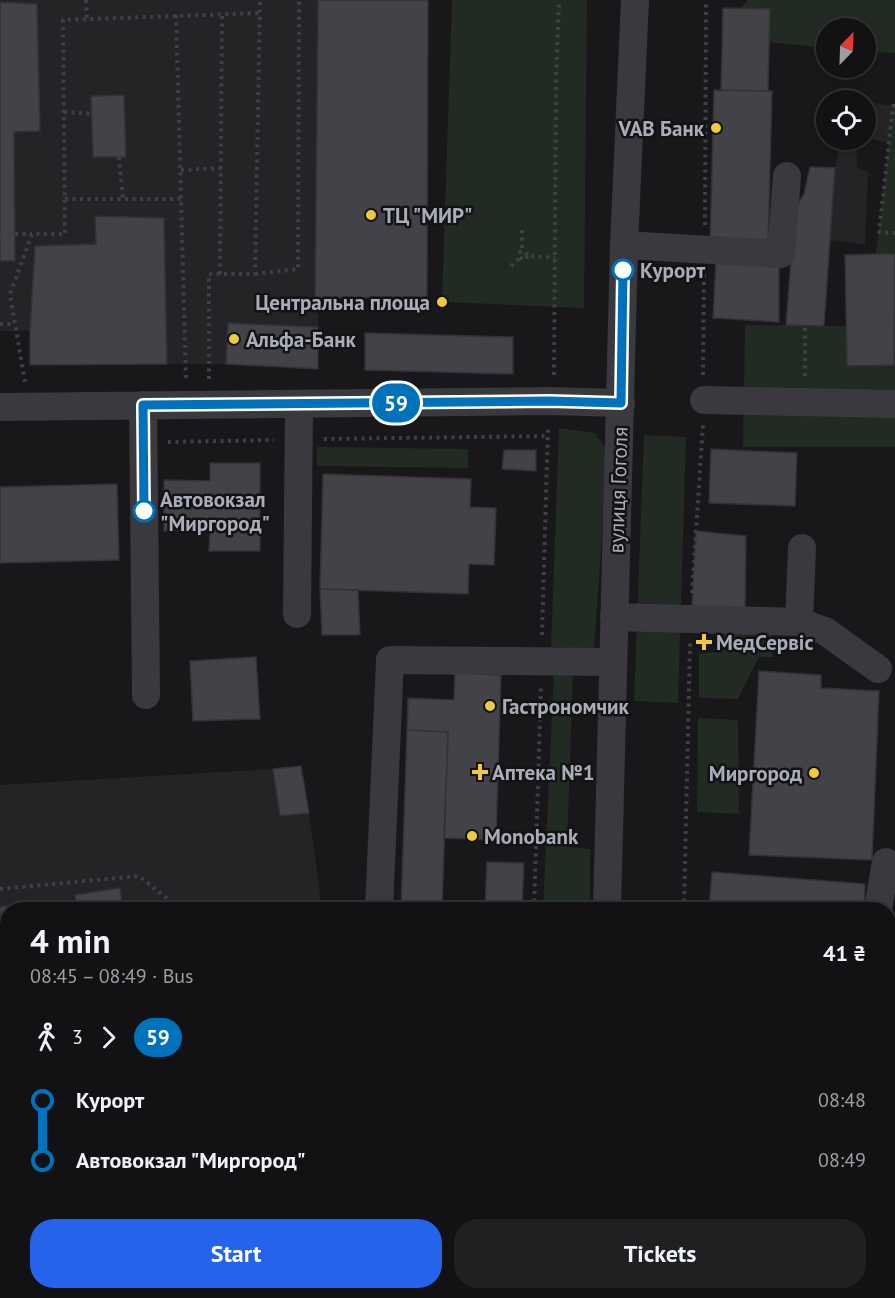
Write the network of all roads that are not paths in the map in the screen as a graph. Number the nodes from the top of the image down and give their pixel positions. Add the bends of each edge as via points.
1 (635, 0) edge
2 (787, 176) dead end
3 (624, 245) junction
4 (704, 400) road end
5 (621, 403) junction
6 (299, 404) junction
7 (895, 404) edge
8 (143, 405) junction
9 (0, 407) edge
10 (802, 548) dead end
11 (297, 614) dead end
12 (614, 617) junction
13 (799, 622) junction
14 (613, 662) junction
15 (878, 669) dead end
16 (146, 695) dead end
17 (886, 862) dead end
18 (379, 902) edge
19 (607, 902) edge
20 (879, 902) edge

1 - 3 street, вулиця Гоголя
2 - 3 street via 781,254
3 - 5 street, вулиця Гоголя
4 - 7 street
5 - 6 street
5 - 12 street, вулиця Гоголя
6 - 8 street
6 - 11 street
8 - 9 street
8 - 16 street
10 - 13 street
12 - 13 street
12 - 14 street, вулиця Гоголя
13 - 15 street via 825,631
14 - 18 street via 390,660
14 - 19 street, вулиця Гоголя
17 - 20 street

